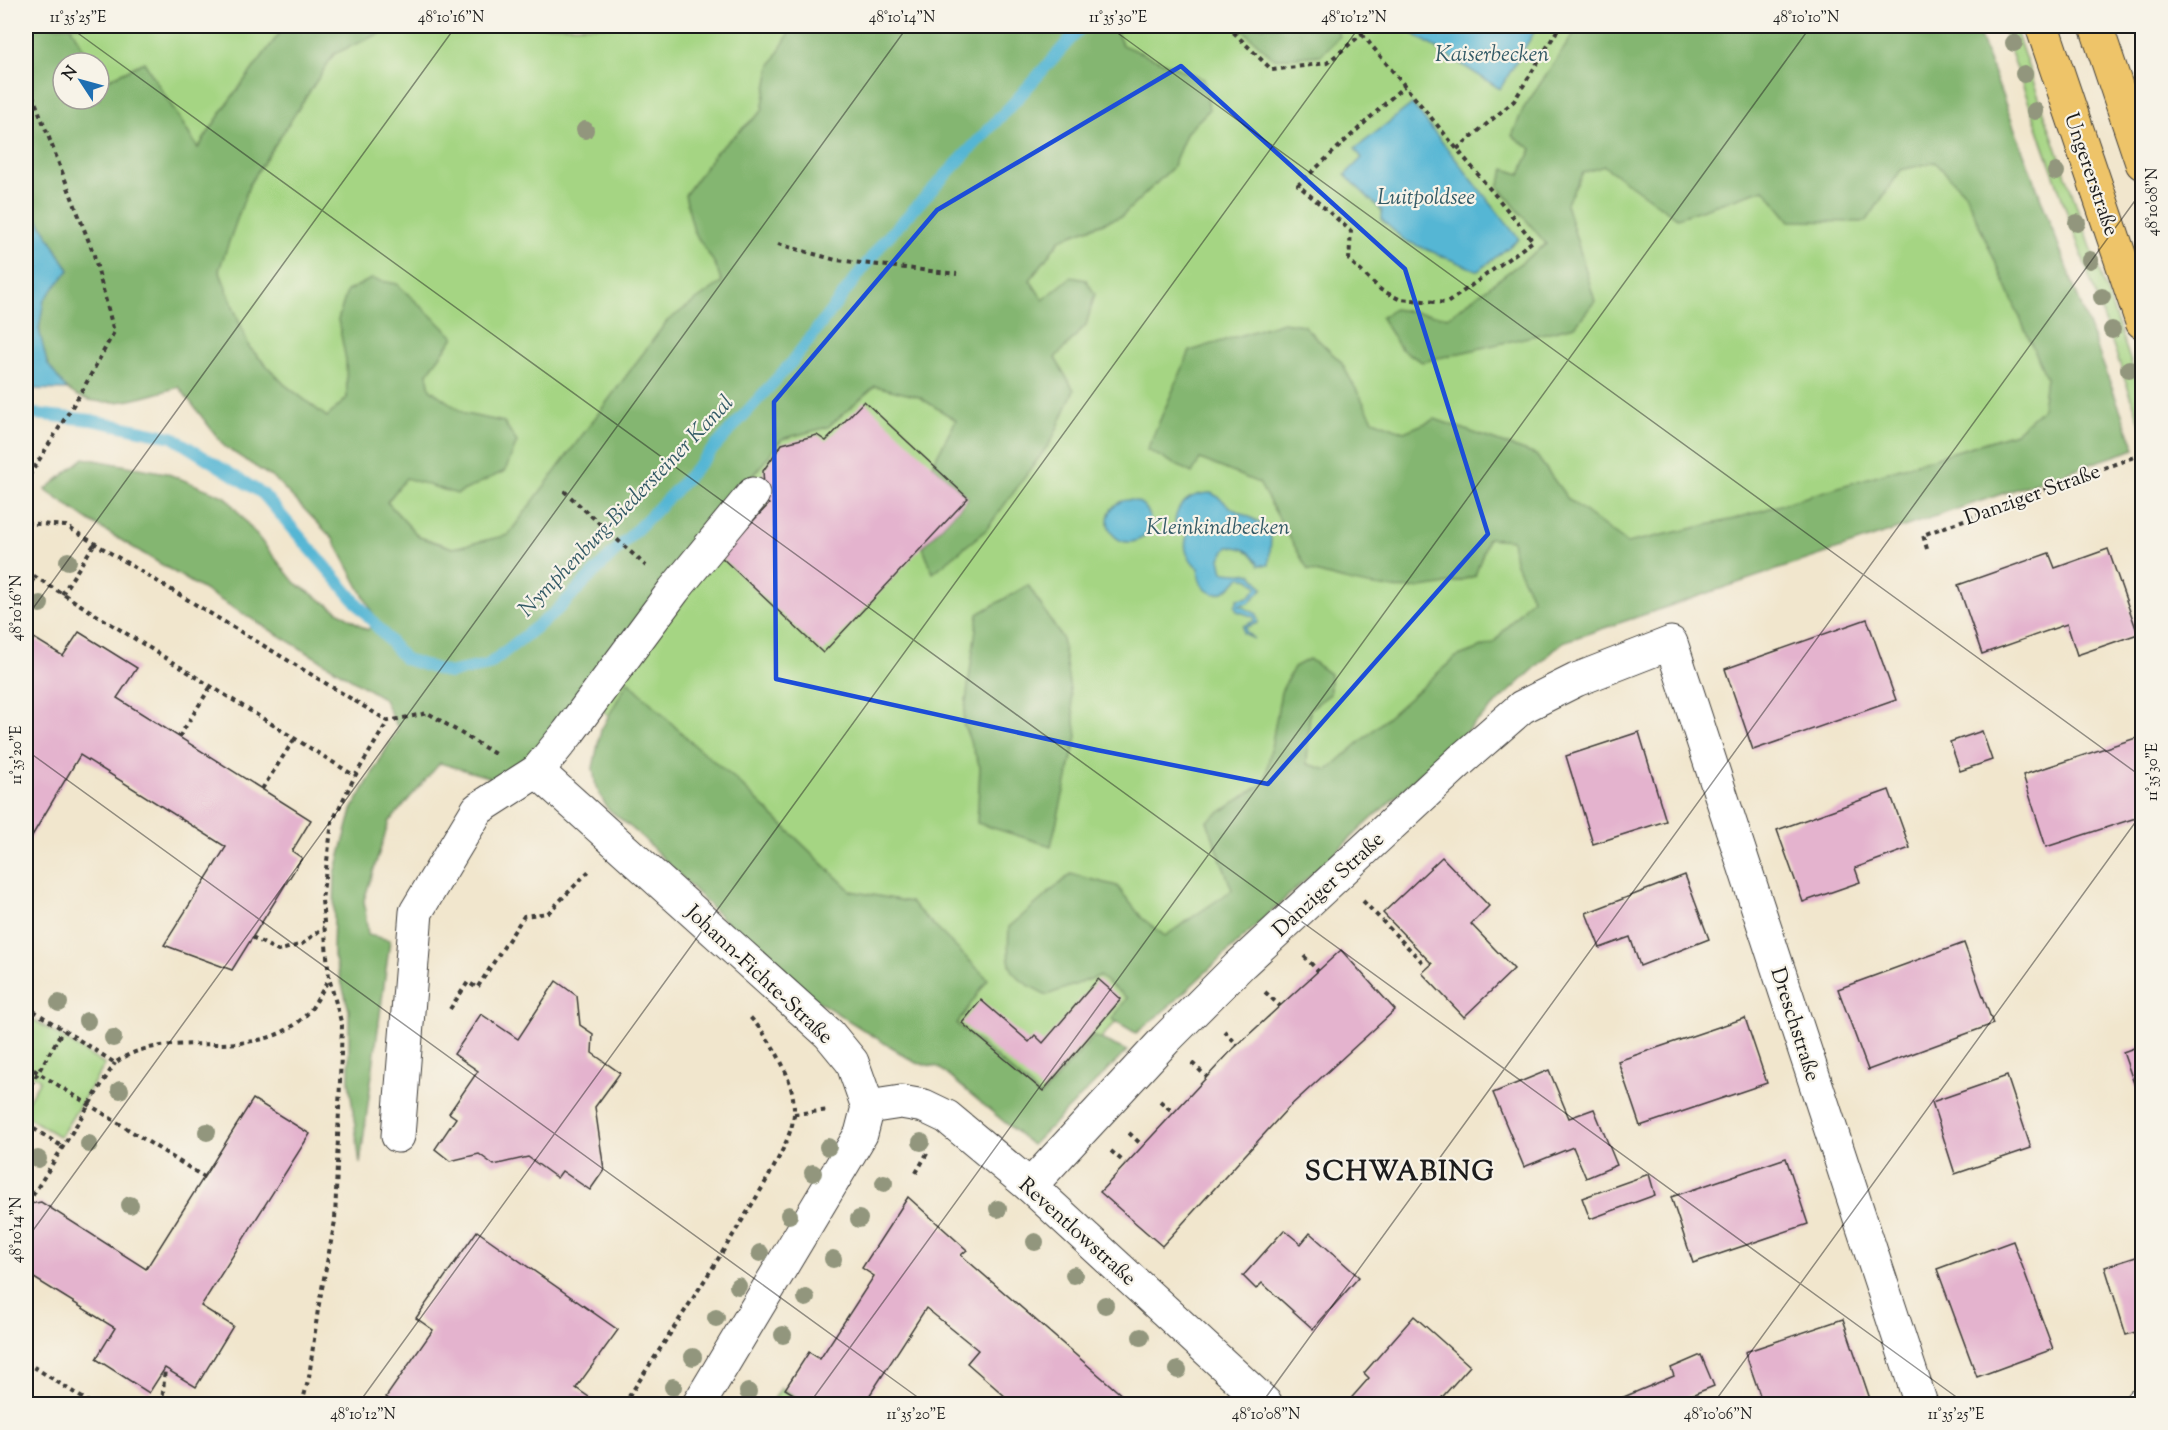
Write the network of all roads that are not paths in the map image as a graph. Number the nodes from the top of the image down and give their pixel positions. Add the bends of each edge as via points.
1 (2042, 26) edge
2 (2096, 26) edge
3 (2142, 163) edge
4 (2142, 322) edge
5 (753, 494) dead end
6 (1671, 643) joint
7 (537, 771) junction
8 (868, 1107) junction
9 (398, 1136) dead end
10 (1030, 1186) junction
11 (699, 1404) edge
12 (1266, 1404) edge
13 (1921, 1404) edge

1 - 4 main road, Ungererstraße
2 - 3 main road
5 - 7 street via 674,590
6 - 10 street, Danziger Straße via 1576,680 1522,707 1171,1035
6 - 13 street, Dreschstraße
7 - 8 street, Johann-Fichte-Straße via 829,1034 852,1062
7 - 9 street via 478,809 416,912
8 - 10 street, Reventlowstraße via 901,1102 924,1106 947,1117
8 - 11 street via 861,1134
10 - 12 street, Reventlowstraße

